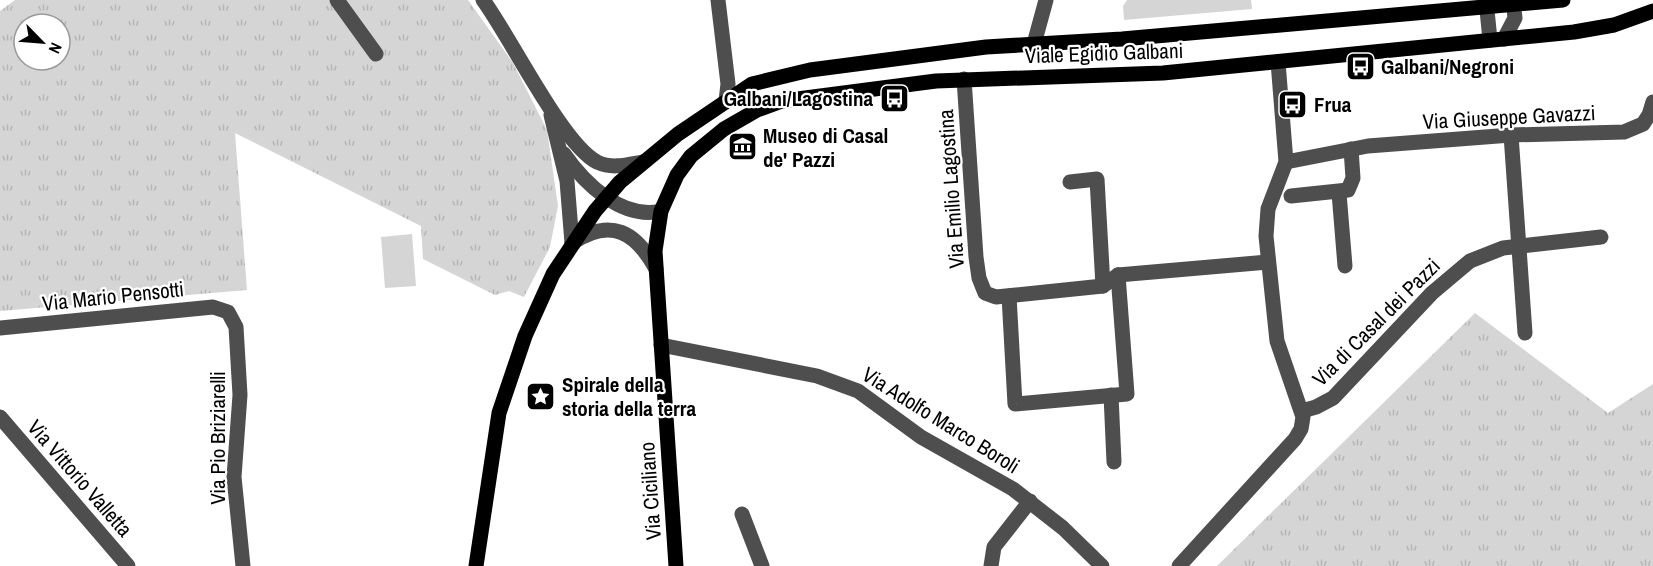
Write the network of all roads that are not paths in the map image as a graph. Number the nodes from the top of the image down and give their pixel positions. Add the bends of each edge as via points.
1 (337, 0) edge
2 (483, 0) edge
3 (718, 0) edge
4 (1046, 0) edge
5 (1563, 0) edge
6 (1515, 2) edge
7 (1486, 3) edge
8 (1460, 5) edge
9 (1653, 11) edge
10 (1497, 40) junction
11 (1034, 44) junction
12 (376, 54) dead end
13 (1278, 62) junction
14 (964, 79) junction
15 (726, 101) junction
16 (1653, 102) edge
17 (549, 106) junction
18 (1511, 135) junction
19 (1352, 148) junction
20 (560, 150) junction
21 (642, 162) junction
22 (1286, 162) junction
23 (1070, 182) dead end
24 (1339, 193) junction
25 (1291, 196) dead end
26 (606, 197) junction
27 (630, 209) junction
28 (661, 211) junction
29 (1601, 237) dead end
30 (572, 243) junction
31 (1518, 246) junction
32 (1268, 262) junction
33 (1345, 266) dead end
34 (656, 269) junction
35 (1118, 275) junction
36 (1103, 286) junction
37 (1009, 296) junction
38 (228, 312) joint
39 (0, 328) edge
40 (1525, 333) dead end
41 (661, 345) junction
42 (1111, 395) junction
43 (1302, 411) junction
44 (0, 417) edge
45 (1114, 462) dead end
46 (1030, 501) junction
47 (742, 514) dead end
48 (128, 566) edge
49 (243, 566) edge
50 (476, 566) edge
51 (676, 566) edge
52 (762, 566) edge
53 (992, 566) edge
54 (1102, 566) edge
55 (1179, 566) edge

1 - 12 street
2 - 17 street
3 - 15 street via 728,84
4 - 11 street
5 - 6 main road, Viale Egidio Galbani
6 - 7 main road, Viale Egidio Galbani
6 - 10 street via 1514,24
7 - 8 main road, Viale Egidio Galbani
7 - 10 street
8 - 11 main road, Viale Egidio Galbani via 1122,39
9 - 10 main road, Viale Egidio Galbani via 1599,29
10 - 13 main road, Viale Egidio Galbani
11 - 15 main road, Viale Egidio Galbani via 797,72 752,84
13 - 14 main road, Viale Egidio Galbani via 1142,75
13 - 22 street
14 - 28 main road, Viale Egidio Galbani via 807,96 757,110 697,150 677,175
14 - 37 street, Via Emilio Lagostina via 979,278 985,293
15 - 21 main road, Viale Egidio Galbani
16 - 18 street, Via Giuseppe Gavazzi via 1646,120 1630,131
17 - 20 street
17 - 21 street via 595,161 620,166
18 - 19 street, Via Giuseppe Gavazzi
18 - 31 street
19 - 22 street, Via Giuseppe Gavazzi
19 - 24 street via 1352,183 1348,190
20 - 26 street
20 - 30 street via 570,202
21 - 26 main road, Viale Egidio Galbani
21 - 27 street via 624,188 623,196
22 - 32 street via 1266,216
23 - 36 street via 1097,179
24 - 25 street
24 - 33 street
26 - 27 street
26 - 30 main road, Viale Egidio Galbani
27 - 28 street via 645,213
28 - 34 main road, Viale Egidio Galbani
29 - 31 street, Via di Casal dei Pazzi
30 - 34 street via 594,232 625,234 641,244
30 - 50 main road, Viale Egidio Galbani via 534,313 504,398 495,432
31 - 40 street
31 - 43 street, Via di Casal dei Pazzi via 1484,254 1461,267 1333,398
32 - 35 street
32 - 43 street via 1277,341
34 - 41 main road, Via Ciciliano
35 - 36 street
35 - 42 street via 1127,393
36 - 37 street
37 - 42 street via 1015,404
38 - 39 street, Via Mario Pensotti via 213,307
38 - 49 street, Via Pio Briziarelli via 236,327 240,381 234,477
41 - 46 street, Via Adolfo Marco Boroli via 845,385 876,402 921,437
41 - 51 main road, Via Ciciliano
42 - 45 street
43 - 55 street, Via di Casal dei Pazzi via 1302,426 1295,439
44 - 48 street, Via Vittorio Valletta
46 - 53 street via 994,547
46 - 54 street, Via Adolfo Marco Boroli
47 - 52 street

